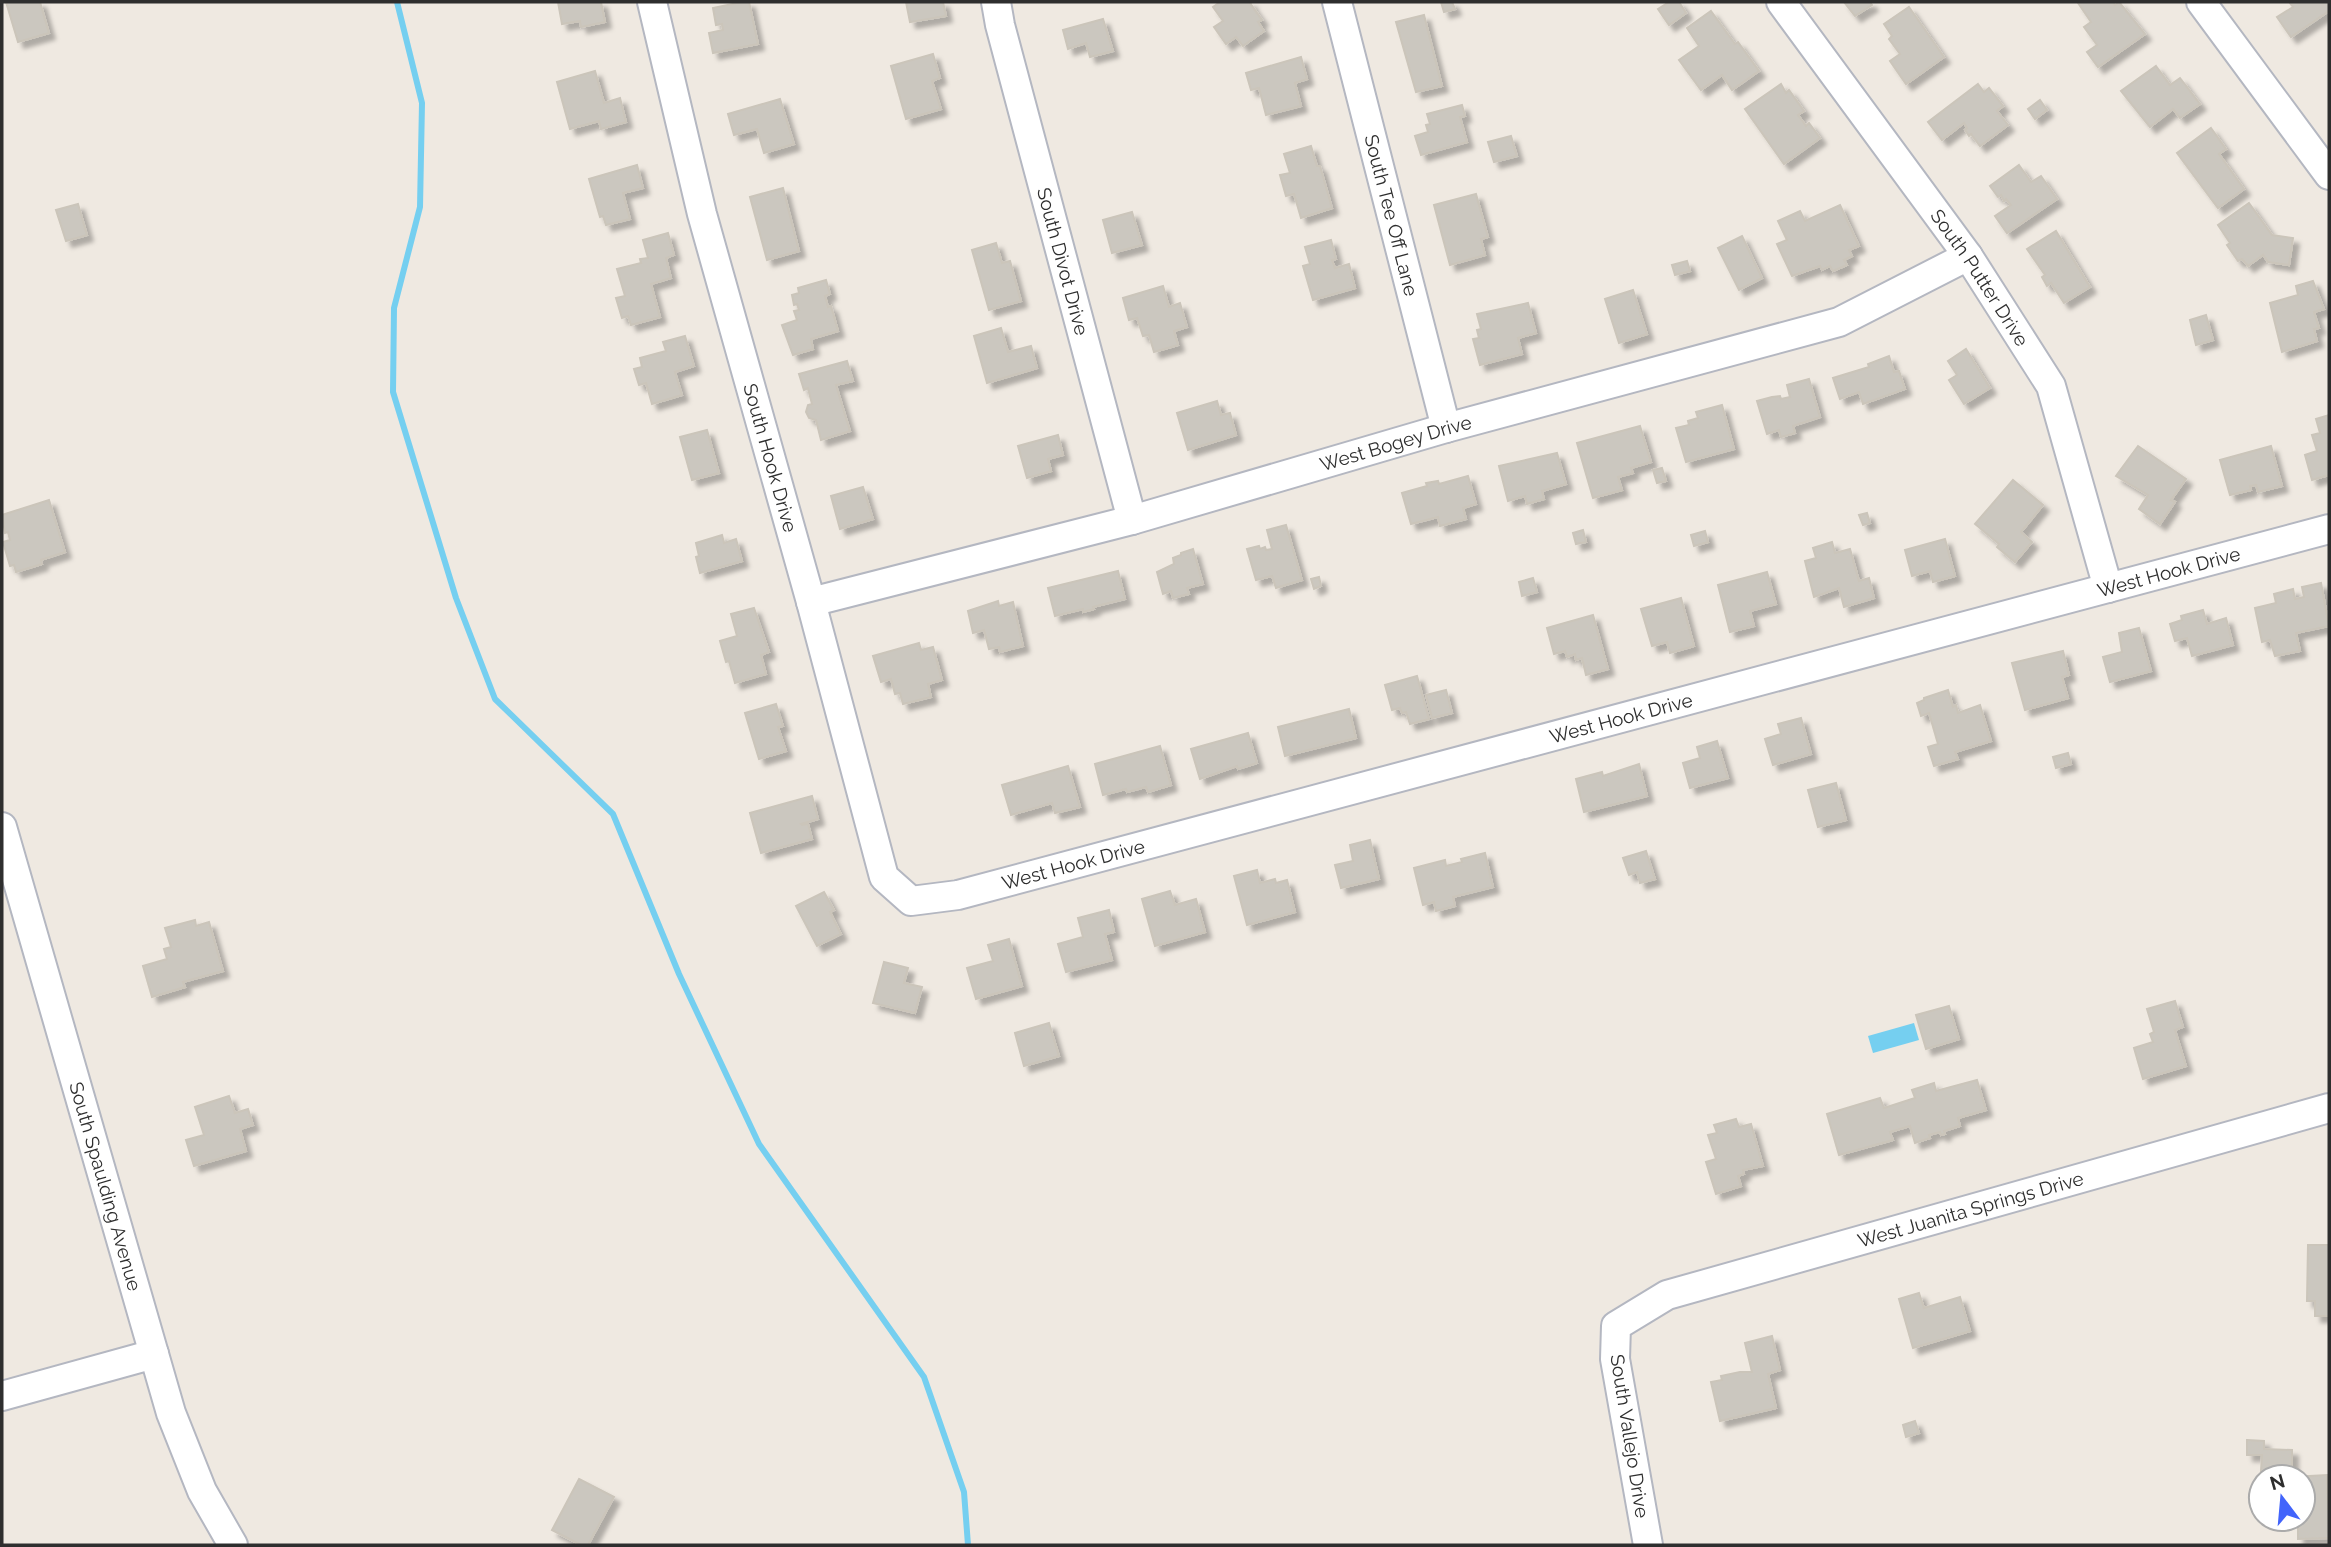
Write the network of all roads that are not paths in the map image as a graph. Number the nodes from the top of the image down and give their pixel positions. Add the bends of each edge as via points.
1 (652, 2) edge
2 (996, 2) edge
3 (1337, 2) edge
4 (1781, 2) edge
5 (2201, 2) edge
6 (2329, 175) edge
7 (1968, 256) junction
8 (1446, 428) junction
9 (1132, 520) junction
10 (2329, 529) edge
11 (2108, 588) junction
12 (811, 602) junction
13 (2, 827) edge
14 (911, 901) joint
15 (2329, 1108) edge
16 (1616, 1326) joint
17 (153, 1353) junction
18 (2, 1396) edge
19 (231, 1543) edge
20 (1648, 1545) edge

1 - 12 street, South Hook Drive via 702,214
2 - 9 street, South Divot Drive
3 - 8 street, South Tee Off Lane
4 - 7 street, South Putter Drive
5 - 6 street
7 - 8 street, West Bogey Drive via 1839,322
7 - 11 street, South Putter Drive via 2051,386
8 - 9 street, West Bogey Drive
9 - 12 street, West Bogey Drive
10 - 11 street, West Hook Drive
11 - 14 street, West Hook Drive via 958,895
12 - 14 street, South Hook Drive via 884,877
13 - 17 street, South Spaulding Avenue
15 - 16 street, West Juanita Springs Drive via 1667,1295
16 - 20 street, South Vallejo Drive via 1615,1359
17 - 18 street
17 - 19 street, South Spaulding Avenue via 202,1491

